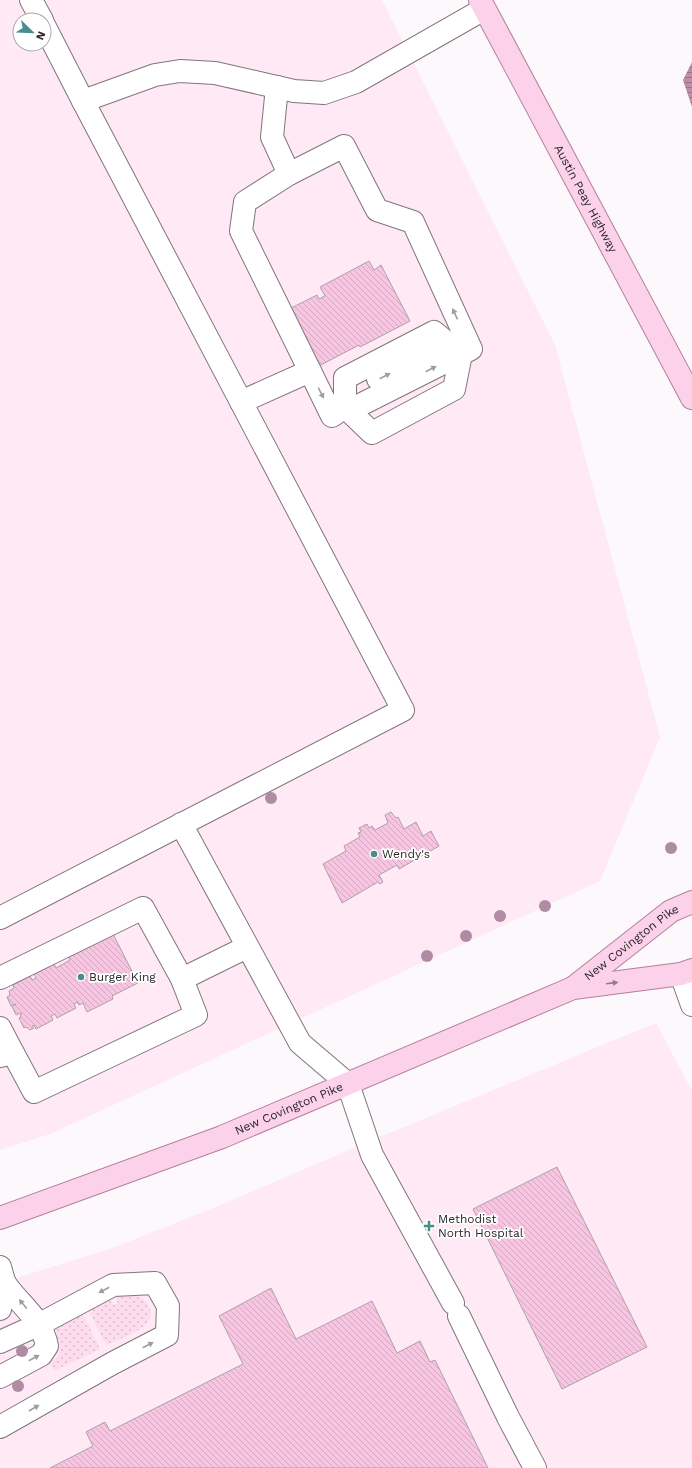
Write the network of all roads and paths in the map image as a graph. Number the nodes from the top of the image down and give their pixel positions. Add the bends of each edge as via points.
1 (32, 0) edge
2 (482, 4) edge
3 (38, 12) edge
4 (52, 41) edge
5 (277, 87) junction
6 (83, 101) junction
7 (289, 174) junction
8 (461, 354) junction
9 (310, 371) junction
10 (692, 398) edge
11 (241, 402) junction
12 (345, 407) junction
13 (181, 824) junction
14 (692, 889) edge
15 (692, 902) edge
16 (671, 911) junction
17 (0, 918) edge
18 (247, 947) junction
19 (686, 972) edge
20 (0, 978) edge
21 (182, 979) junction
22 (573, 988) junction
23 (692, 1005) edge
24 (0, 1028) edge
25 (7, 1055) edge
26 (348, 1084) junction
27 (0, 1218) edge
28 (3, 1275) edge
29 (0, 1309) edge
30 (40, 1324) junction
31 (0, 1342) edge
32 (0, 1377) edge
33 (0, 1427) edge
34 (535, 1468) edge

1 - 3 lane
2 - 5 lane via 356,82 324,93
2 - 10 main road, Austin Peay Highway
4 - 6 lane
5 - 6 lane via 215,73 180,70 154,75
5 - 7 lane via 272,136
6 - 11 lane
8 -> 7 lane via 471,349 412,222 377,210 344,146
7 - 9 lane via 245,202 241,230
12 -> 8 lane via 358,406
8 - 12 lane via 434,332 345,378
8 - 12 lane via 454,389 372,433
9 - 11 lane
9 -> 12 lane via 332,416
11 - 13 lane via 403,710
13 - 17 lane
13 - 18 lane
14 - 16 main road
15 - 16 main road, New Covington Pike
16 - 22 main road, New Covington Pike
18 - 21 lane
18 - 26 lane via 300,1043
22 -> 19 main road, New Covington Pike
19 - 23 lane
20 - 21 lane via 143,908
21 - 25 lane via 196,1015 34,1092
22 - 26 main road, New Covington Pike
24 - 25 lane
26 - 27 main road, New Covington Pike via 222,1137
26 - 34 lane via 372,1155 456,1309
28 - 29 lane
30 -> 28 lane
30 - 31 lane
32 -> 30 lane via 42,1355 47,1346
33 -> 30 lane via 167,1335 168,1306 155,1283 113,1285

